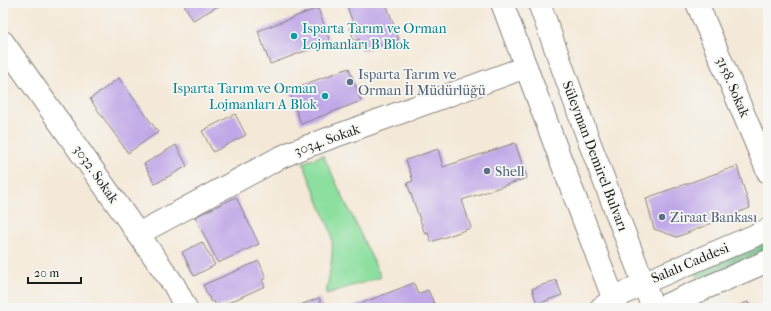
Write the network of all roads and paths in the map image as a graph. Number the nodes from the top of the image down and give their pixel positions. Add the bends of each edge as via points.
1 (502, 3) edge
2 (539, 3) edge
3 (697, 3) edge
4 (3, 42) edge
5 (526, 67) junction
6 (768, 172) edge
7 (768, 230) edge
8 (138, 234) junction
9 (768, 261) edge
10 (643, 283) junction
11 (610, 305) edge
12 (181, 306) edge
13 (653, 308) edge
14 (659, 308) edge

1 - 5 street
2 - 10 street, Süleyman Demirel Bulvarı
3 - 6 street, 3158. Sokak
4 - 8 street, 3032. Sokak
5 - 8 street, 3034. Sokak via 285,155
5 - 11 street
7 - 10 street, Salalı Caddesi
8 - 12 street, 3032. Sokak via 174,285
9 - 14 street, Salalı Caddesi
10 - 11 street, Salalı Caddesi
10 - 13 street, Süleyman Demirel Bulvarı

